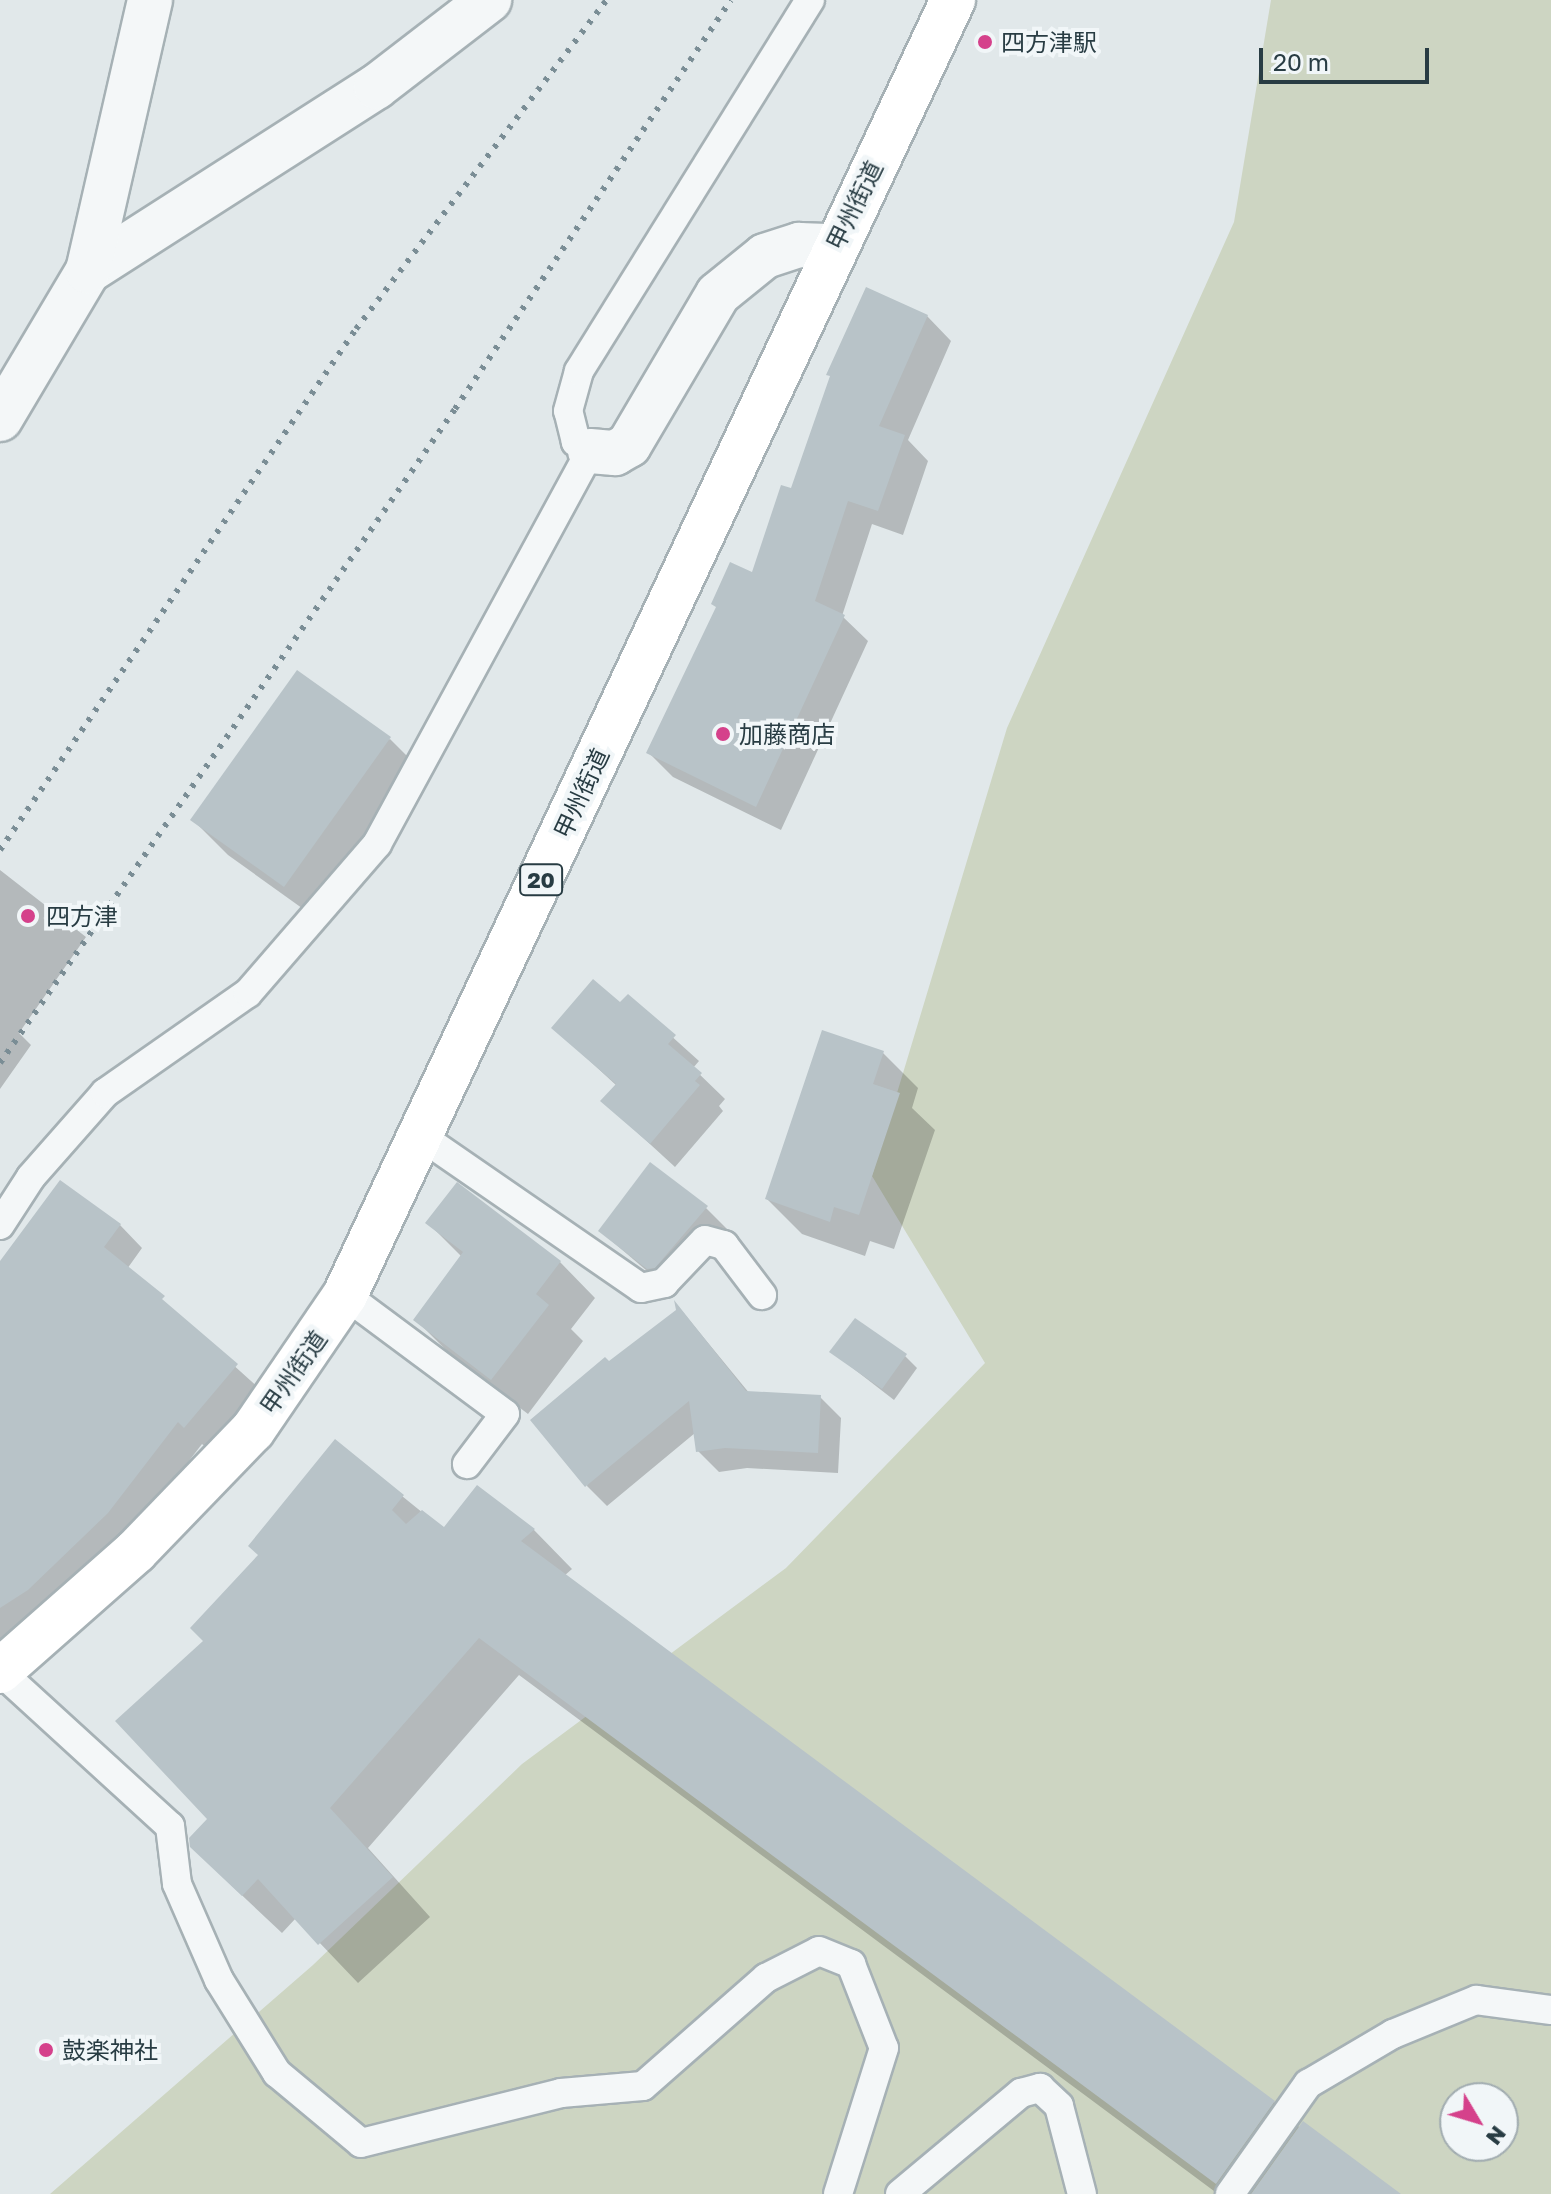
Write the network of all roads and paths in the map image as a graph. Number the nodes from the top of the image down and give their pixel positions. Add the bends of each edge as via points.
1 (150, 0) edge
2 (489, 0) edge
3 (810, 0) edge
4 (953, 0) edge
5 (834, 246) junction
6 (88, 271) junction
7 (0, 419) edge
8 (590, 451) junction
9 (422, 1137) junction
10 (0, 1225) edge
11 (345, 1295) junction
12 (762, 1295) dead end
13 (467, 1464) dead end
14 (0, 1671) edge
15 (1551, 2010) edge
16 (838, 2194) edge
17 (900, 2194) edge
18 (1082, 2194) edge
19 (1230, 2194) edge

1 - 6 street
2 - 6 street via 376,87
3 - 8 lane via 579,371 568,411 576,442
4 - 5 highway, 甲州街道 / 20
5 - 8 street via 799,245 765,256 718,294 629,445 615,453
5 - 9 highway, 甲州街道 / 20
6 - 7 street
8 - 10 lane via 377,844 248,993 105,1093 31,1177
9 - 11 highway, 甲州街道 / 20
9 - 12 lane via 641,1288 664,1283 705,1240 724,1245
11 - 13 lane via 505,1414
11 - 14 highway, 甲州街道 / 20 via 253,1430 136,1551
14 - 16 lane via 170,1826 177,1884 219,1980 277,2073 361,2143 561,2093 643,2086 766,1978 819,1951 851,1964 884,2048
15 - 19 lane via 1476,2000 1393,2034 1308,2084
17 - 18 lane via 1021,2093 1040,2088 1059,2106

